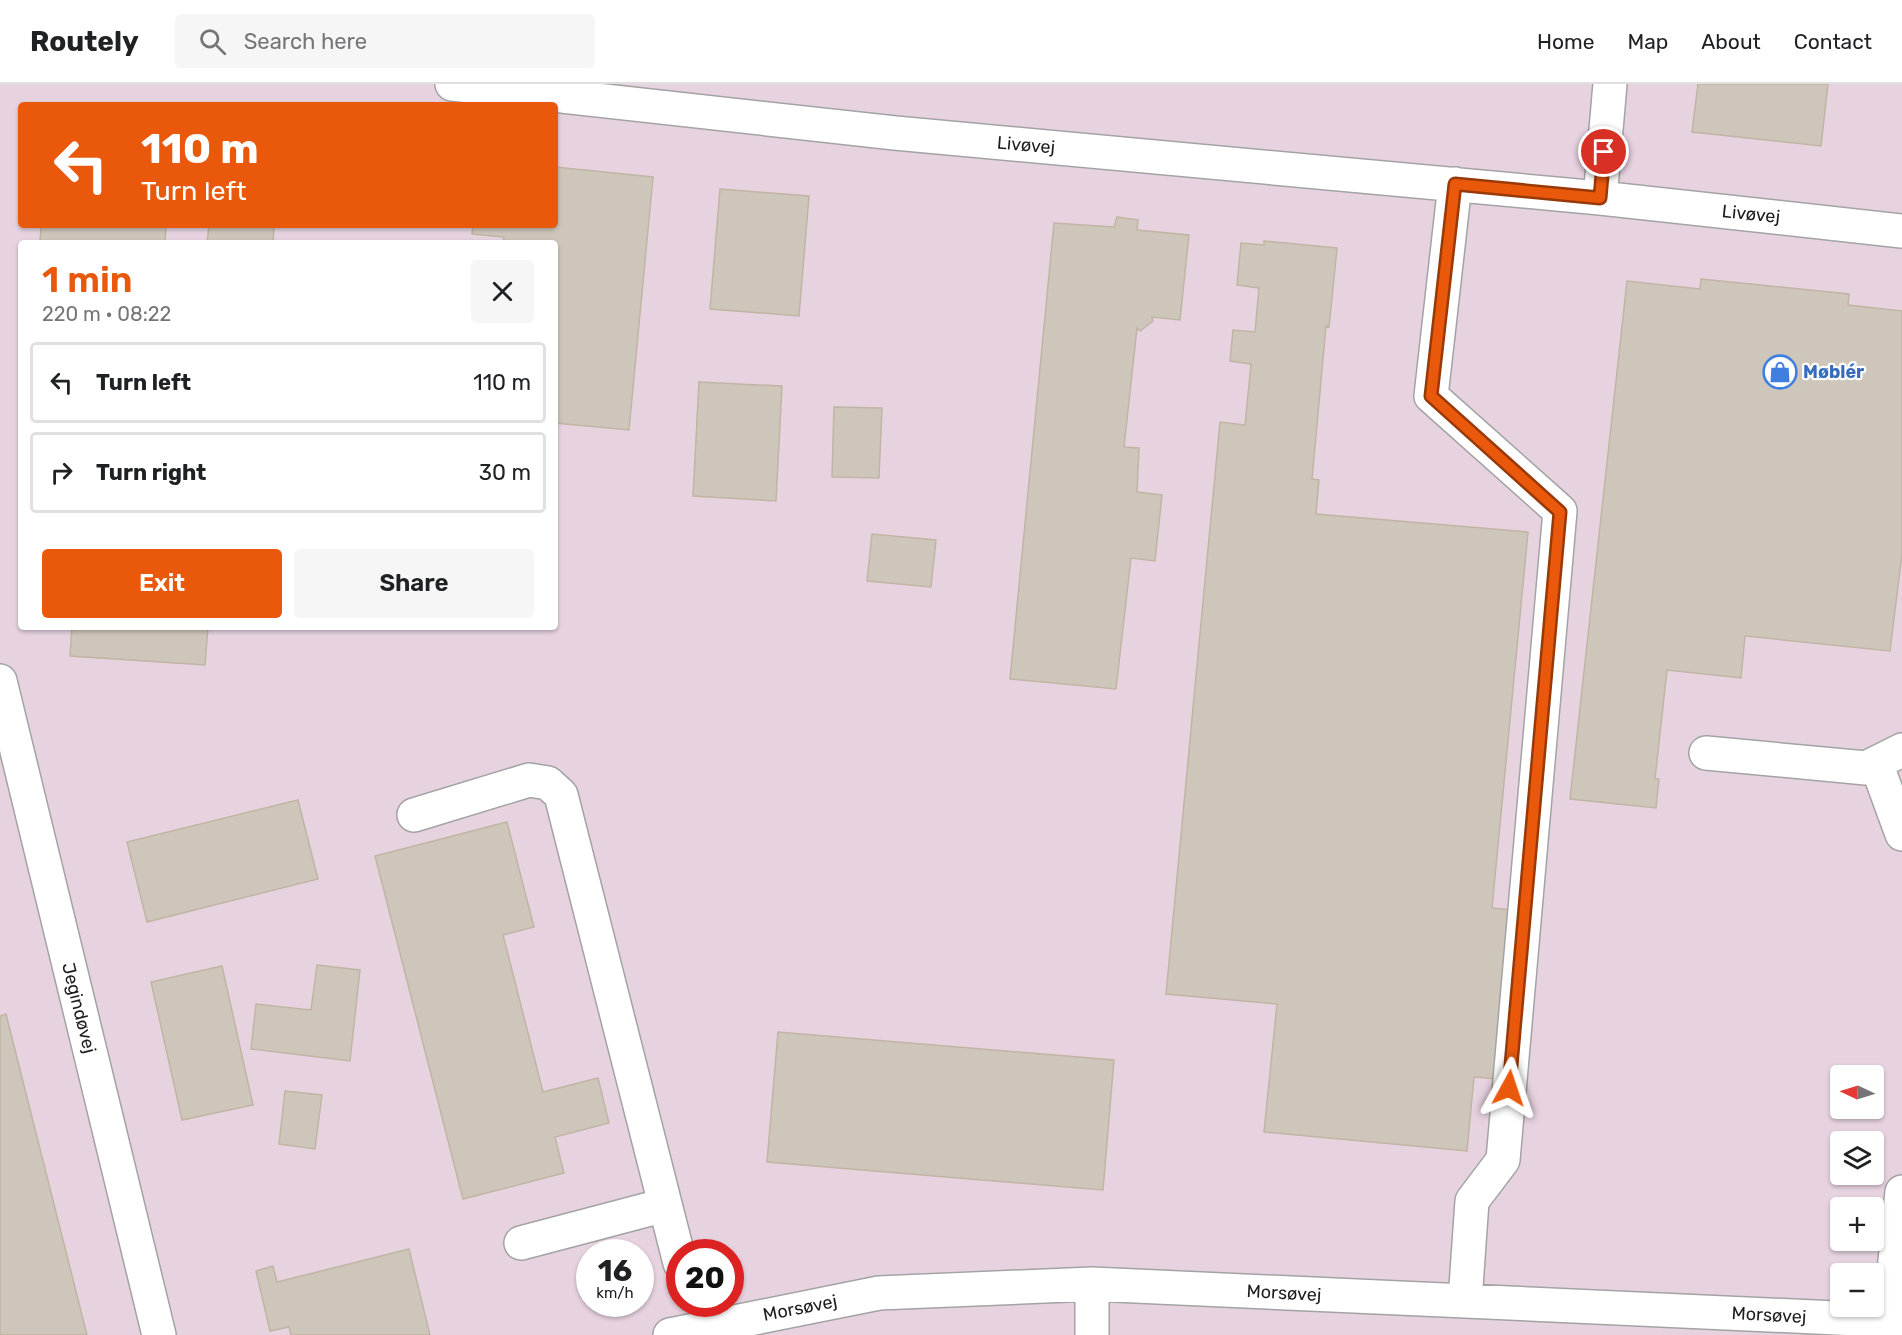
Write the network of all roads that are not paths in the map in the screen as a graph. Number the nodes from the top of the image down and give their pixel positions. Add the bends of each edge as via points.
1 (452, 84) edge
2 (1610, 84) edge
3 (1455, 184) junction
4 (1600, 198) junction
5 (1902, 231) edge
6 (0, 681) edge
7 (7, 738) edge
8 (1706, 753) dead end
9 (1889, 757) edge
10 (414, 815) dead end
11 (1902, 834) edge
12 (1902, 1192) edge
13 (665, 1205) junction
14 (674, 1239) edge
15 (521, 1243) dead end
16 (1092, 1284) junction
17 (1464, 1301) junction
18 (1896, 1320) edge
19 (685, 1322) edge
20 (159, 1335) edge
21 (1092, 1335) edge

1 - 3 street, Livøvej via 907,134
2 - 4 street
3 - 4 street, Livøvej
3 - 17 street via 1431,396 1560,512 1503,1160 1472,1201
4 - 5 street, Livøvej
6 - 7 street, Jegindøvej
7 - 20 street, Jegindøvej
8 - 9 street via 1866,768
9 - 11 street
10 - 13 street via 530,780 548,783 561,795
12 - 18 street
13 - 14 street
13 - 15 street
16 - 17 street, Morsøvej
16 - 19 street, Morsøvej via 879,1293
16 - 21 street
17 - 18 street, Morsøvej

